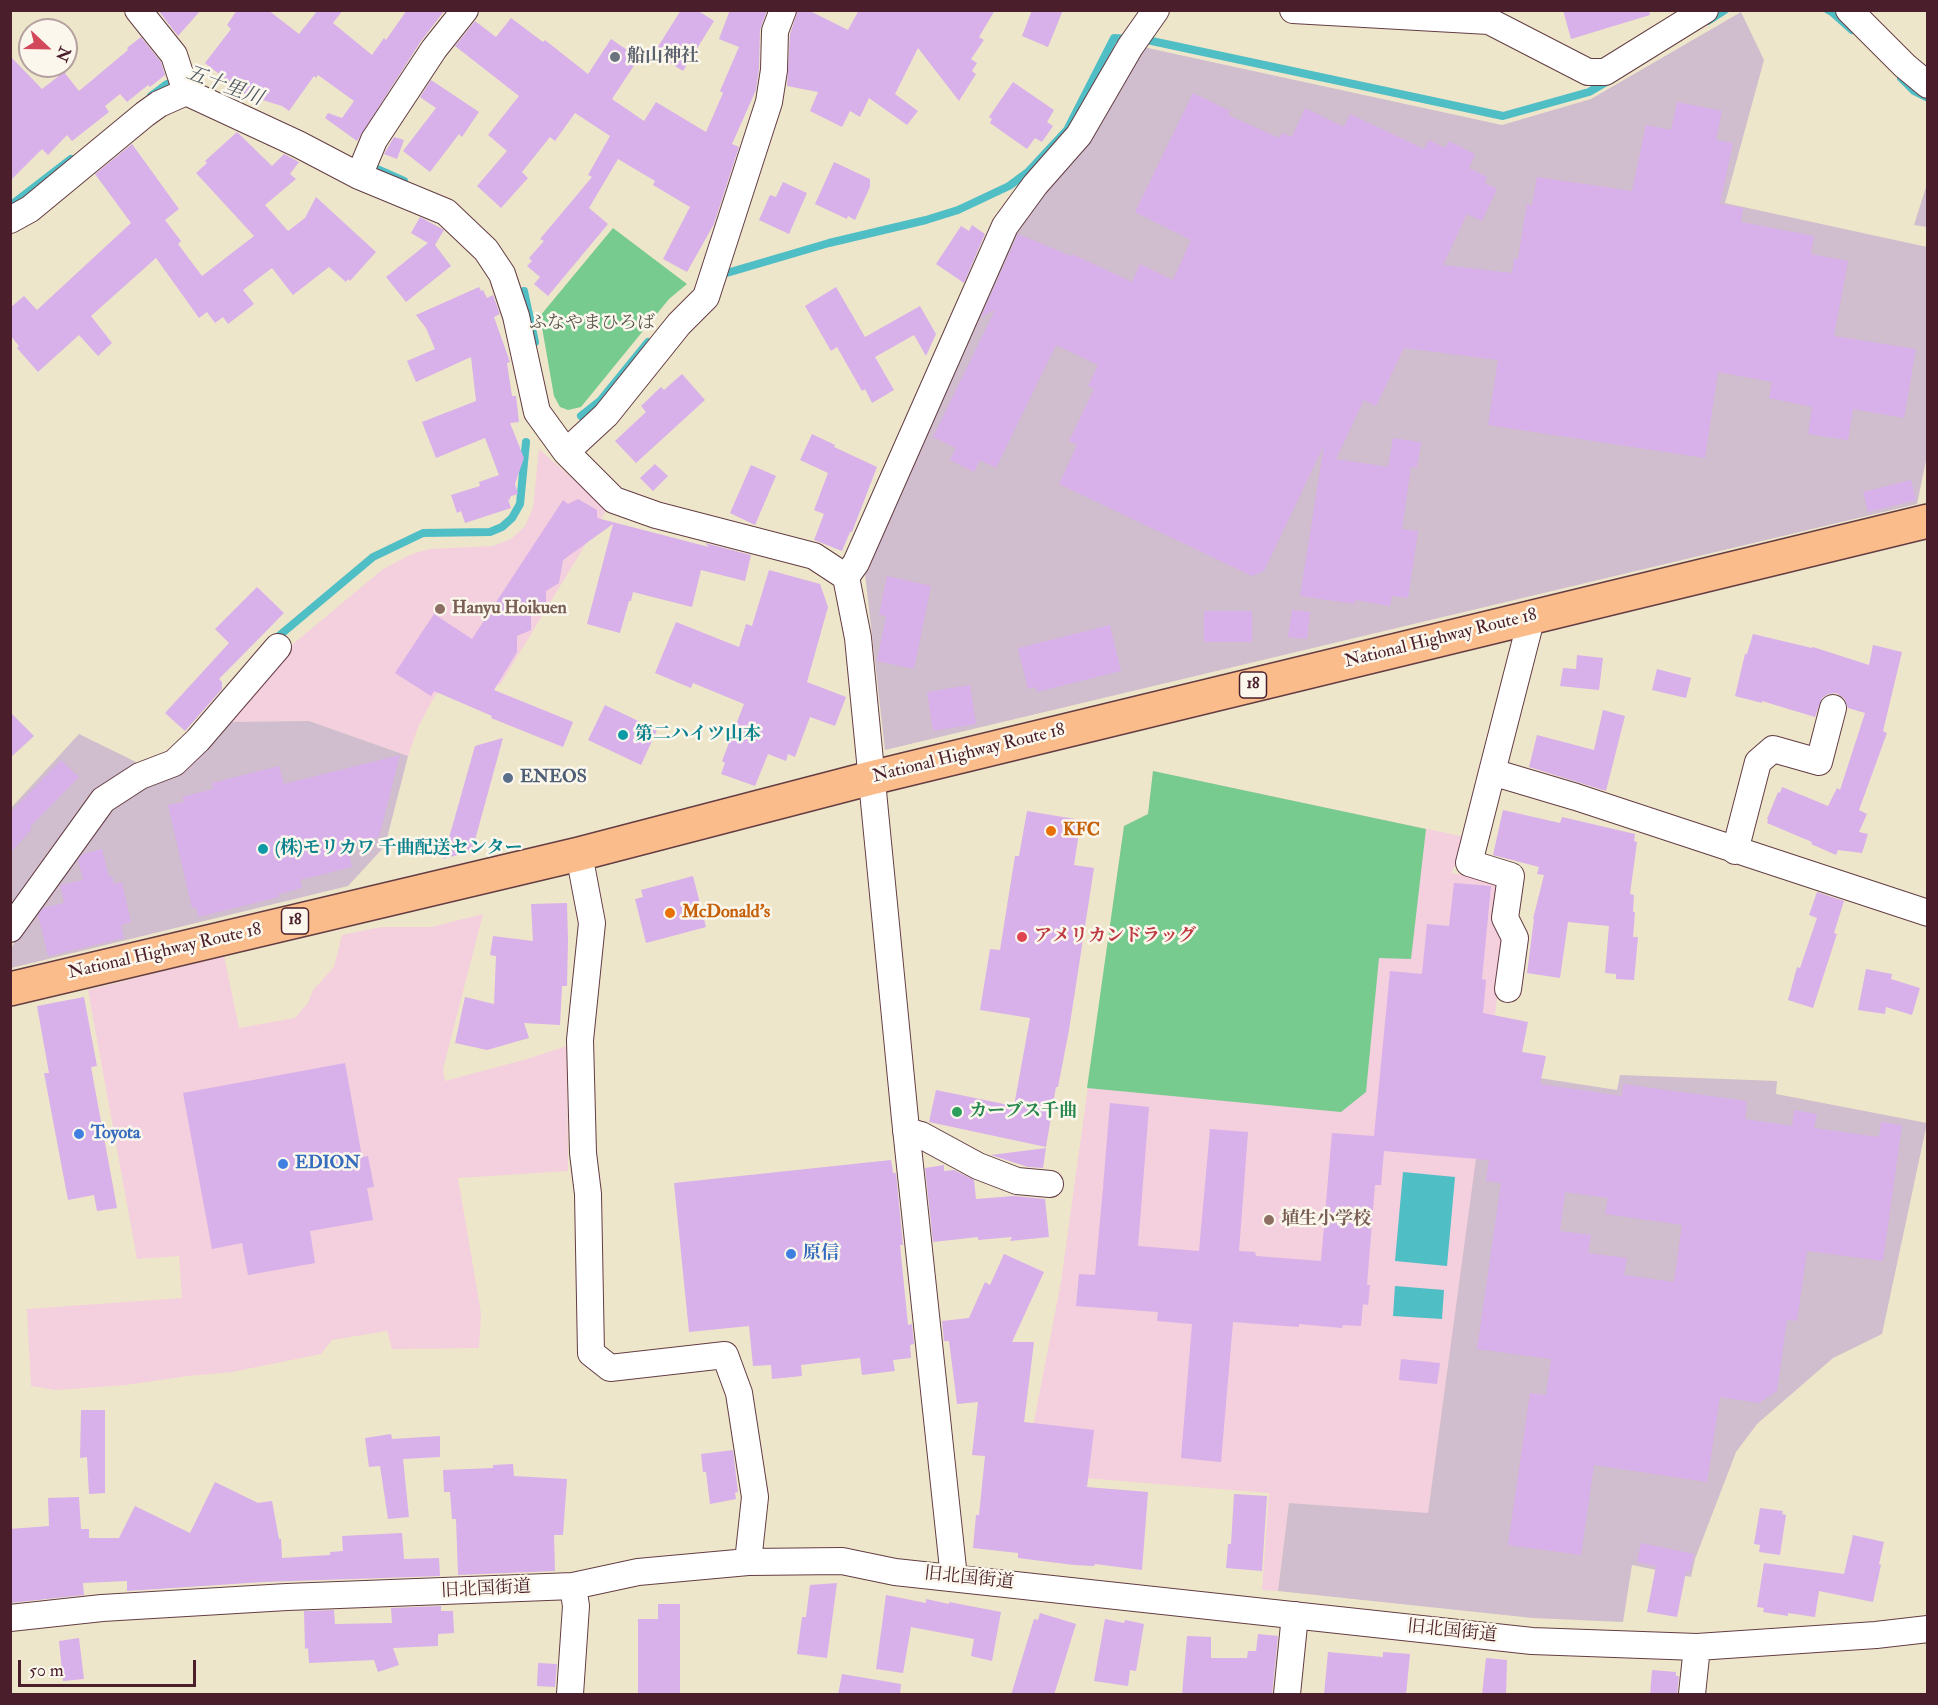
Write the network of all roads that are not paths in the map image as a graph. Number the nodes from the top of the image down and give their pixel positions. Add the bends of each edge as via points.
1 (138, 10) edge
2 (465, 10) edge
3 (783, 10) edge
4 (1293, 10) edge
5 (1705, 10) edge
6 (1849, 10) edge
7 (1387, 13) edge
8 (1142, 29) edge
9 (1928, 85) edge
10 (186, 92) junction
11 (359, 176) junction
12 (10, 220) edge
13 (566, 452) junction
14 (1928, 520) edge
15 (846, 577) junction
16 (1532, 616) junction
17 (278, 647) dead end
18 (1833, 708) dead end
19 (1492, 772) junction
20 (871, 778) junction
21 (1735, 850) junction
22 (579, 854) junction
23 (1928, 913) edge
24 (10, 929) edge
25 (10, 988) edge
26 (1508, 989) dead end
27 (906, 1131) junction
28 (1050, 1184) dead end
29 (748, 1562) junction
30 (954, 1578) junction
31 (573, 1586) junction
32 (1295, 1615) junction
33 (10, 1618) edge
34 (1928, 1629) edge
35 (1697, 1647) junction
36 (570, 1695) edge
37 (1287, 1695) edge
38 (1692, 1695) edge

1 - 10 street via 174,55
2 - 11 street via 434,49 374,140
3 - 13 street via 775,31 769,102 706,297 679,324 606,415
4 - 7 street
5 - 7 street via 1605,72 1588,72 1489,21
6 - 9 street
8 - 15 street via 1079,135 1005,226 856,563
10 - 11 street
10 - 12 street via 145,114 30,209
11 - 13 street via 446,212 486,250 501,274 516,316 537,412
13 - 15 street via 614,500 656,515 814,556
14 - 16 highway, National Highway Route 18 / 18
15 - 20 street via 858,638
16 - 19 street
16 - 20 highway, National Highway Route 18 / 18
17 - 24 street via 174,763 140,776 103,800
18 - 21 street via 1819,762 1773,749 1758,762
19 - 21 street
19 - 26 street via 1468,863 1511,876 1505,918 1515,938
20 - 22 highway, National Highway Route 18 / 18
20 - 27 street
21 - 23 street
22 - 25 highway, National Highway Route 18 / 18
22 - 29 street via 592,923 580,1040 591,1353 610,1368 725,1355 739,1393 755,1497
27 - 28 street via 1017,1181
27 - 30 street
29 - 30 street, 旧北国街道 via 842,1561
29 - 31 street, 旧北国街道 via 638,1572
30 - 32 street, 旧北国街道
31 - 33 street, 旧北国街道 via 287,1597 102,1608
31 - 36 street via 576,1606
32 - 35 street, 旧北国街道 via 1532,1641
32 - 37 street
34 - 35 street, 旧北国街道
35 - 38 street

